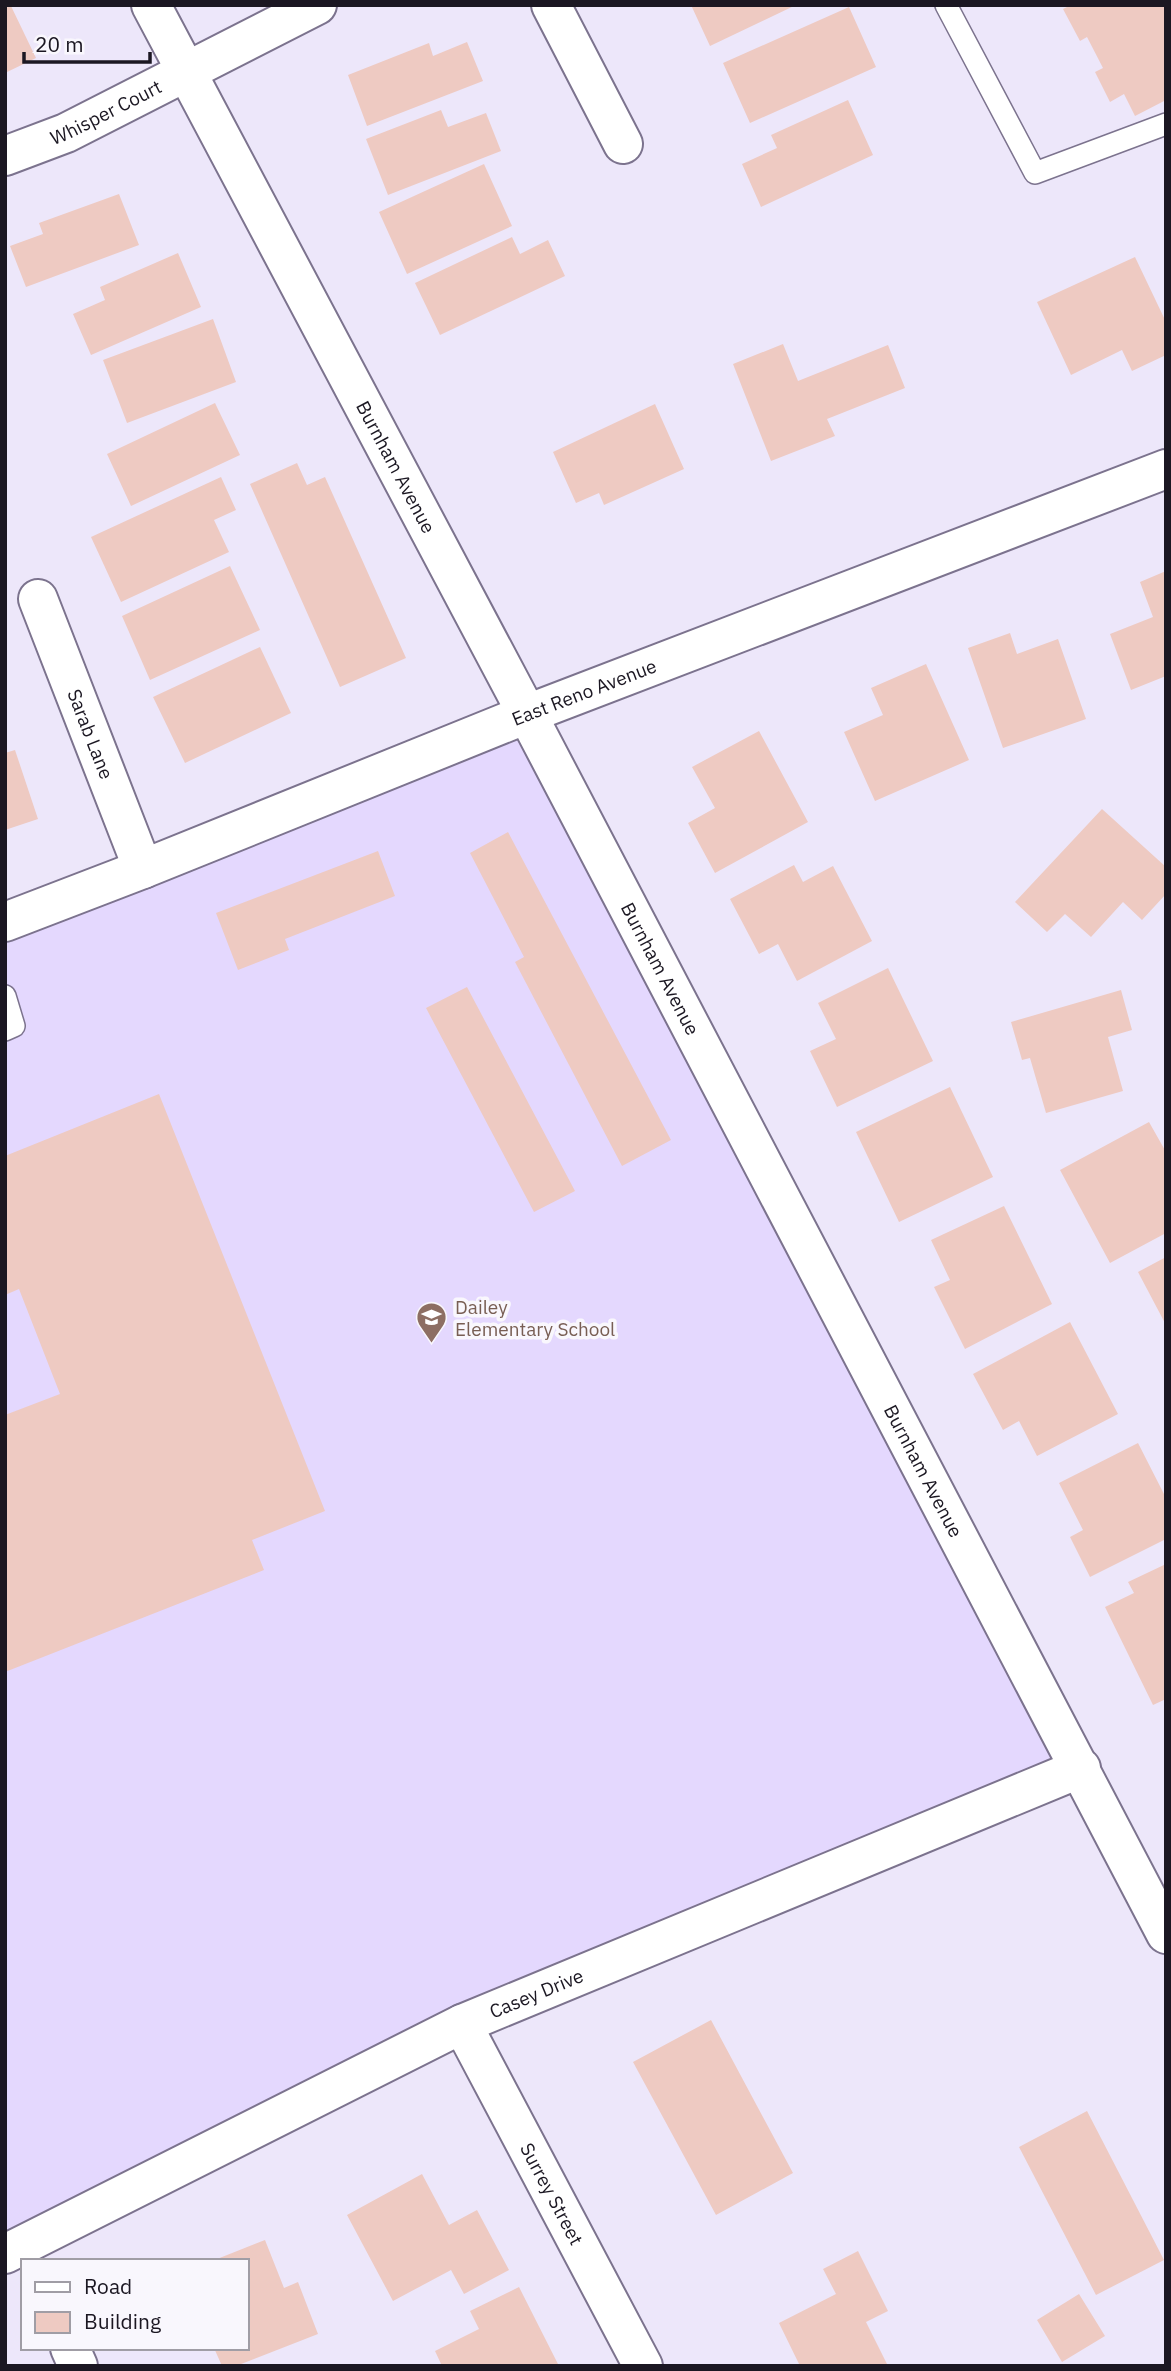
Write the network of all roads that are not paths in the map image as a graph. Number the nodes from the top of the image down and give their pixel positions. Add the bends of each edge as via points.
1 (151, 5) edge
2 (317, 5) edge
3 (551, 5) edge
4 (946, 5) edge
5 (185, 70) junction
6 (1166, 124) edge
7 (623, 144) dead end
8 (5, 156) edge
9 (1166, 469) edge
10 (38, 599) dead end
11 (527, 714) junction
12 (144, 870) junction
13 (5, 922) edge
14 (5, 996) edge
15 (5, 1030) edge
16 (1080, 1768) junction
17 (1166, 1934) edge
18 (463, 2024) junction
19 (19, 2253) edge
20 (71, 2350) edge
21 (78, 2366) edge
22 (643, 2366) edge

1 - 5 street, Burnham Avenue
2 - 5 street, Whisper Court
3 - 7 street
4 - 6 lane via 1035,173
5 - 8 street, Whisper Court via 66,133
5 - 11 street, Burnham Avenue
9 - 11 street, East Reno Avenue
10 - 12 street, Sarab Lane
11 - 12 street, East Reno Avenue
11 - 16 street, Burnham Avenue
12 - 13 street, East Reno Avenue
14 - 15 lane via 14,1026
16 - 17 street, Burnham Avenue
16 - 18 street, Casey Drive
18 - 19 street, Casey Drive
18 - 22 street, Surrey Street
20 - 21 street

